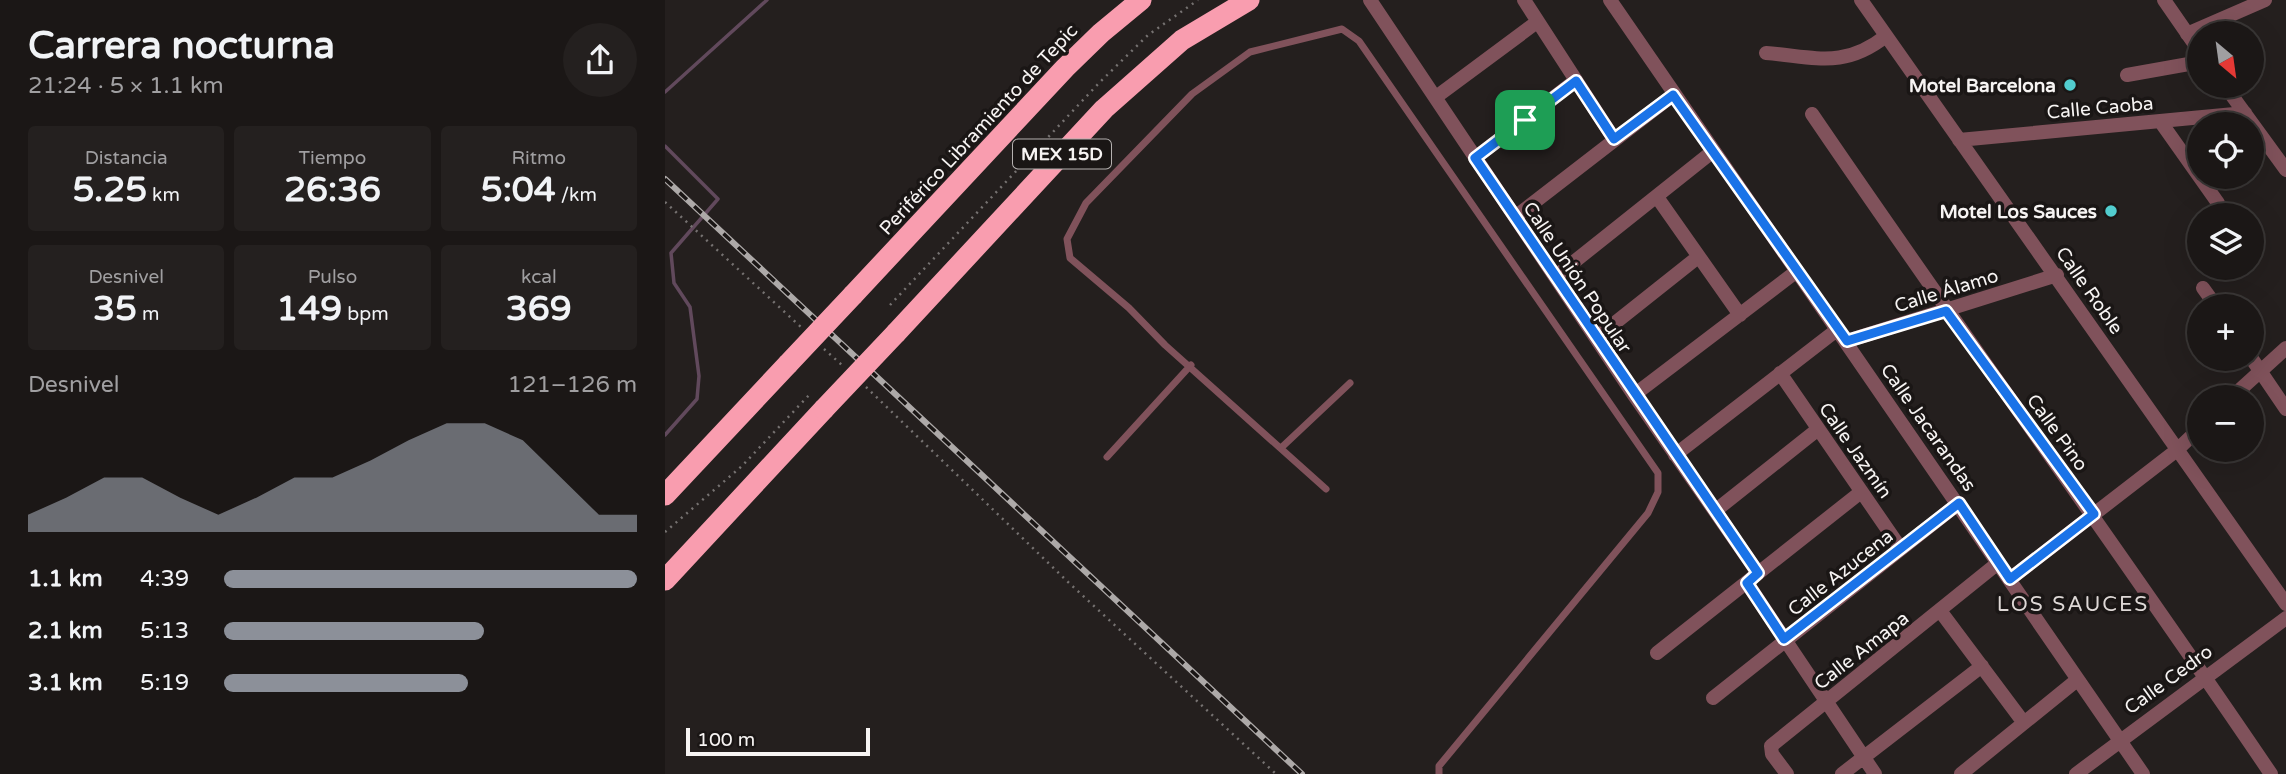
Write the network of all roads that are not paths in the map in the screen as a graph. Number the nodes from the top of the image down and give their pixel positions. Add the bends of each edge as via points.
1 (1141, 0) edge
2 (1249, 0) edge
3 (1370, 0) edge
4 (1524, 0) edge
5 (1610, 0) edge
6 (1861, 0) edge
7 (2164, 0) edge
8 (2265, 0) edge
9 (2217, 21) edge
10 (1537, 22) junction
11 (2187, 34) edge
12 (1886, 36) junction
13 (1766, 53) dead end
14 (2187, 64) edge
15 (2127, 75) dead end
16 (1576, 81) junction
17 (1673, 95) junction
18 (1436, 96) junction
19 (1812, 114) dead end
20 (2187, 118) edge
21 (2160, 121) junction
22 (1614, 139) junction
23 (2264, 139) edge
24 (1959, 140) junction
25 (1713, 152) junction
26 (1475, 158) junction
27 (2286, 170) edge
28 (1657, 197) junction
29 (2218, 203) dead end
30 (1515, 217) junction
31 (1698, 257) junction
32 (1797, 271) junction
33 (2057, 275) junction
34 (1555, 277) junction
35 (2203, 288) dead end
36 (2207, 294) edge
37 (1946, 311) junction
38 (1740, 315) junction
39 (1838, 329) junction
40 (1596, 338) junction
41 (1847, 341) junction
42 (2286, 348) edge
43 (2264, 360) edge
44 (1191, 365) junction
45 (2260, 371) edge
46 (1780, 373) junction
47 (1350, 383) dead end
48 (1635, 395) junction
49 (2286, 409) edge
50 (1817, 430) junction
51 (2187, 440) edge
52 (1282, 447) junction
53 (2177, 450) junction
54 (1675, 455) junction
55 (1107, 457) dead end
56 (1326, 489) dead end
57 (1861, 492) junction
58 (665, 495) edge
59 (1959, 503) junction
60 (1715, 511) junction
61 (2094, 514) junction
62 (1901, 549) junction
63 (1998, 563) junction
64 (1753, 578) junction
65 (2010, 579) junction
66 (665, 580) edge
67 (2286, 604) edge
68 (1941, 612) junction
69 (2286, 618) edge
70 (1784, 639) junction
71 (1657, 653) dead end
72 (1982, 666) junction
73 (2205, 676) junction
74 (2077, 680) junction
75 (1713, 698) dead end
76 (1826, 701) junction
77 (2024, 723) junction
78 (2119, 740) junction
79 (1865, 759) junction
80 (1439, 774) edge
81 (1787, 774) edge
82 (1842, 774) edge
83 (1875, 774) edge
84 (1961, 774) edge
85 (2076, 774) edge
86 (2143, 774) edge
87 (2271, 774) edge

1 - 58 highway, Periférico Libramiento de Tepic / MEX 15D, bridge via 1065,68
2 - 66 highway, MEX 15D, bridge via 1182,40 1104,109 896,333 817,401
3 - 18 street, Calle Unión Popular
4 - 10 street
5 - 17 street, Calle Jacarandas
6 - 12 street, Calle Roble
7 - 11 street
8 - 9 street
10 - 16 street
10 - 18 street
12 - 13 street via 1849,58
12 - 24 street, Calle Roble
14 - 15 street
16 - 22 street
16 - 26 street
17 - 22 street
17 - 25 street, Calle Jacarandas
18 - 26 street, Calle Unión Popular
19 - 37 street, Calle Pino
20 - 21 street, Calle Caoba
21 - 24 street, Calle Caoba
21 - 29 street
22 - 30 street
23 - 27 street
24 - 33 street, Calle Roble
25 - 28 street
25 - 32 street, Calle Jacarandas
26 - 30 street, Calle Unión Popular
28 - 31 street
28 - 34 street
30 - 34 street, Calle Unión Popular
31 - 38 street
31 - 40 street
32 - 38 street
32 - 39 street, Calle Jacarandas
33 - 37 street, Calle Álamo
33 - 53 street, Calle Roble
34 - 40 street, Calle Unión Popular
35 - 36 street
37 - 41 street, Calle Álamo
37 - 61 street, Calle Pino
38 - 48 street
39 - 41 street, Calle Jacarandas
39 - 46 street
40 - 48 street, Calle Unión Popular
41 - 59 street, Calle Jacarandas
42 - 43 street
44 - 52 lane
44 - 55 lane
44 - 80 lane via 1070,258 1067,239 1086,203 1192,94 1250,52 1342,29 1359,41 1658,472 1658,492 1648,513 1439,766
45 - 49 street
46 - 50 street, Calle Jazmín
46 - 54 street
47 - 52 lane
48 - 54 street, Calle Unión Popular
50 - 57 street, Calle Jazmín
50 - 60 street
51 - 53 street
52 - 56 lane
53 - 61 street
53 - 67 street, Calle Roble
54 - 60 street, Calle Unión Popular
57 - 62 street, Calle Jazmín
57 - 64 street
59 - 62 street, Calle Azucena
59 - 63 street, Calle Jacarandas
60 - 64 street, Calle Unión Popular
61 - 65 street
61 - 73 street, Calle Pino
62 - 70 street, Calle Azucena
63 - 65 street, Calle Jacarandas
63 - 68 street, Calle Amapa
64 - 70 street, Calle Unión Popular
64 - 71 street
65 - 74 street, Calle Jacarandas
68 - 72 street
68 - 76 street, Calle Amapa
69 - 73 street, Calle Cedro
70 - 75 street, Calle Azucena
70 - 76 street, Calle Unión Popular
72 - 77 street
72 - 79 street
73 - 78 street, Calle Cedro
73 - 87 street, Calle Pino
74 - 77 street
74 - 78 street, Calle Jacarandas
76 - 79 street, Calle Unión Popular
76 - 81 street, Calle Amapa via 1772,746 1772,754
77 - 84 street
78 - 85 street, Calle Cedro
78 - 86 street, Calle Jacarandas
79 - 82 street
79 - 83 street, Calle Unión Popular

